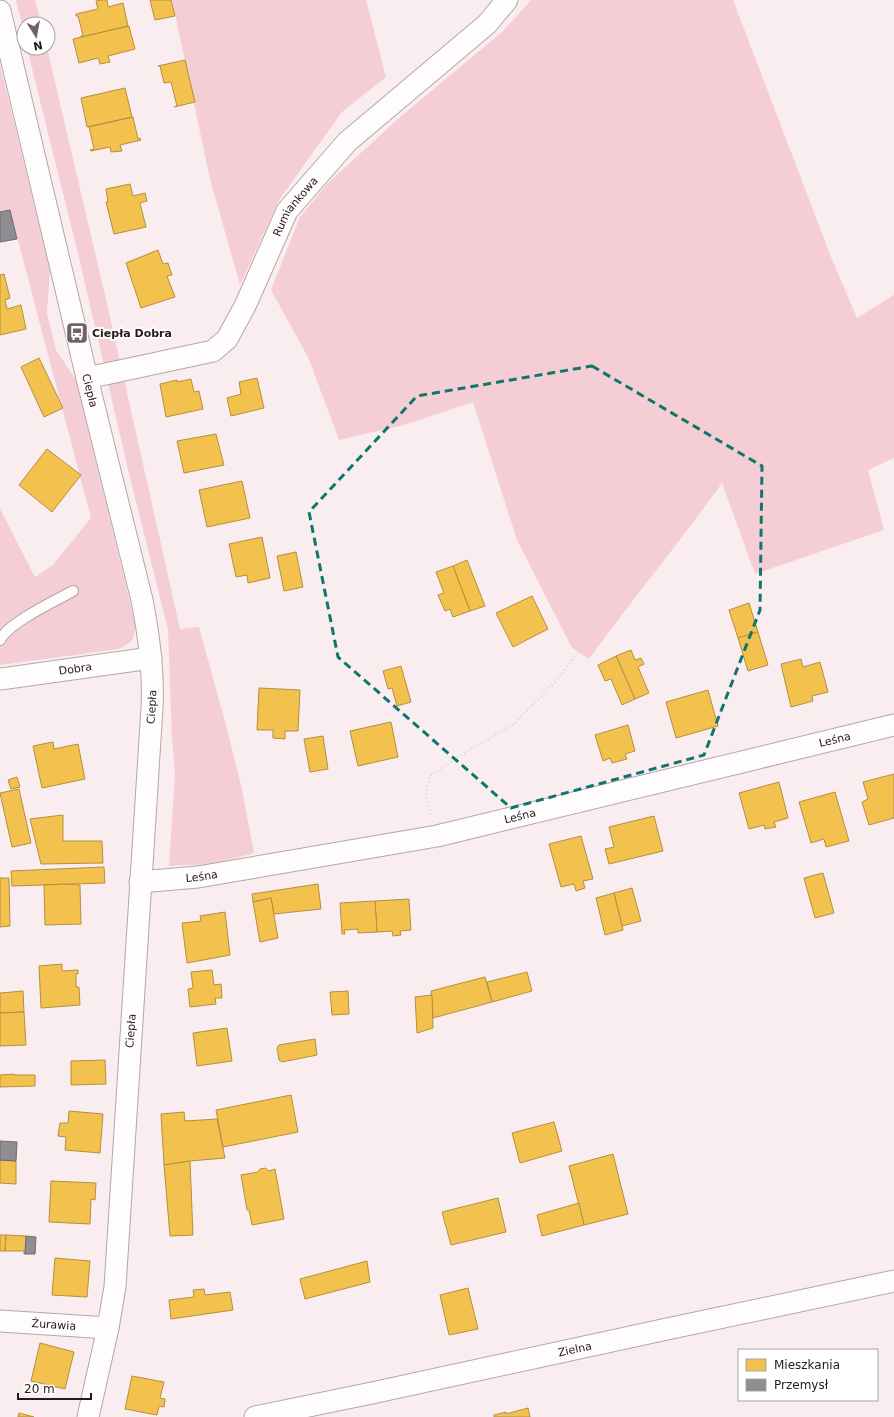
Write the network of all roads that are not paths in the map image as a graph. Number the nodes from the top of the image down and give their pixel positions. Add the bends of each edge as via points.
1 (507, 0) edge
2 (0, 11) edge
3 (87, 378) junction
4 (73, 591) dead end
5 (0, 640) edge
6 (151, 658) junction
7 (0, 679) edge
8 (894, 725) edge
9 (140, 882) junction
10 (894, 1281) edge
11 (0, 1321) edge
12 (108, 1328) junction
13 (88, 1417) edge
14 (255, 1417) edge

1 - 3 street, Rumiankowa via 487,24 347,142 287,211 228,339 213,351
2 - 3 street, Ciepła
3 - 6 street, Ciepła via 142,600
4 - 5 lane via 17,623 4,633
6 - 7 street, Dobra
6 - 9 street, Ciepła via 153,688
8 - 9 street, Leśna via 437,836 198,878
9 - 12 street, Ciepła via 115,1287
10 - 14 street, Zielna
11 - 12 street, Żurawia
12 - 13 street, Ciepła

